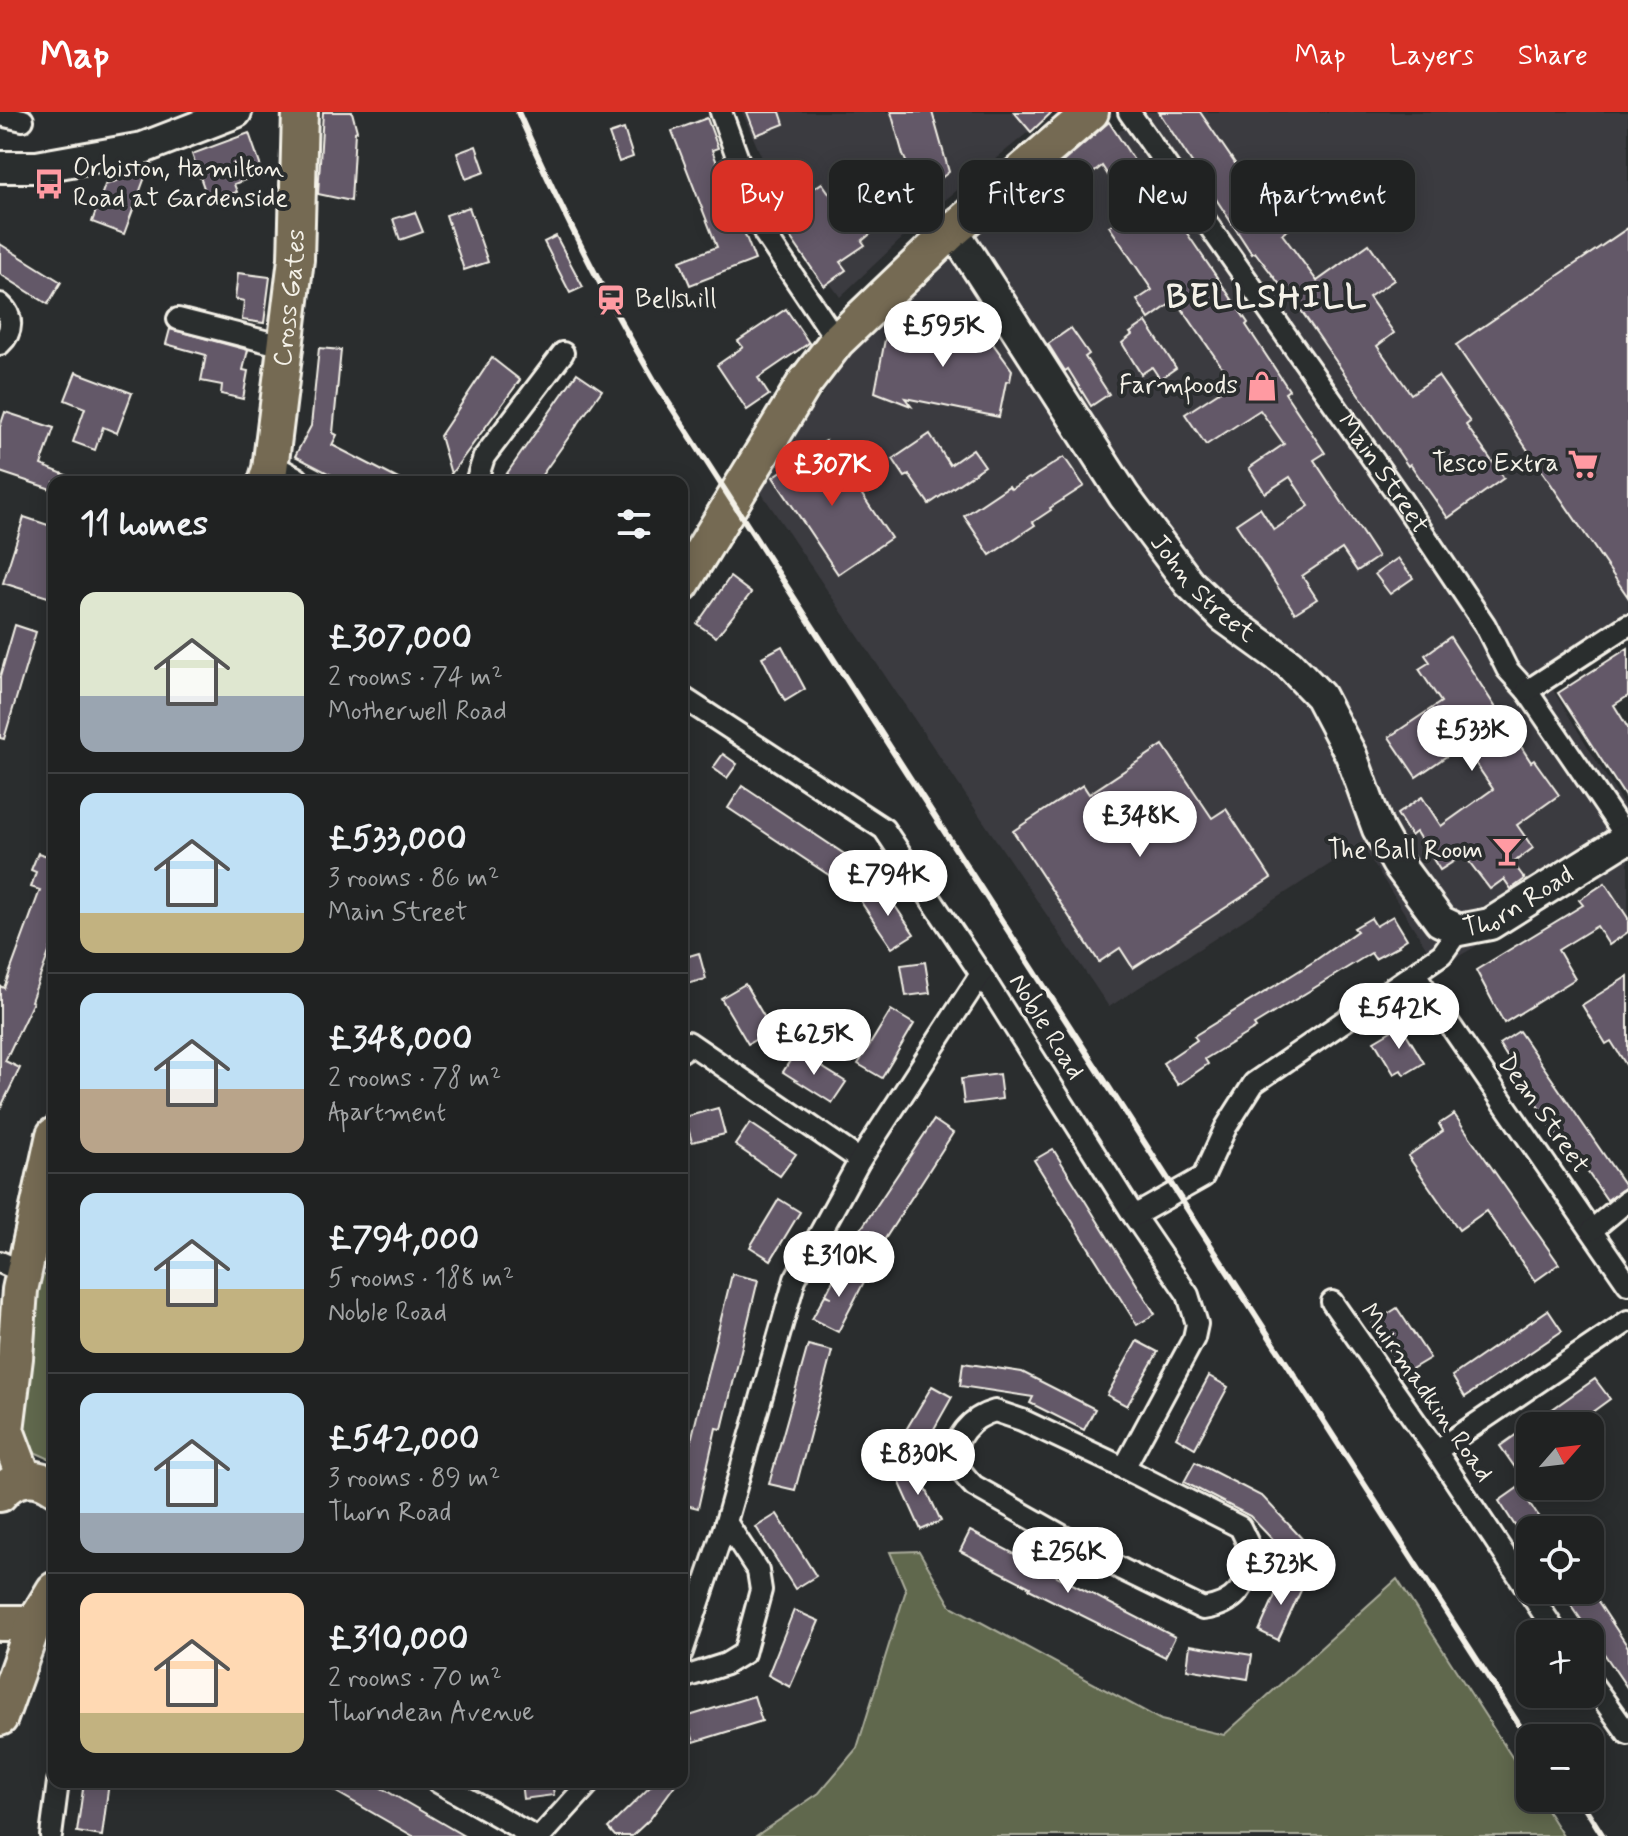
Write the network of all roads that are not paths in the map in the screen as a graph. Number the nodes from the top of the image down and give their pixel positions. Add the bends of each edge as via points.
1 (236, 112) edge
2 (300, 112) edge
3 (721, 112) edge
4 (1091, 112) edge
5 (1129, 112) edge
6 (0, 115) edge
7 (23, 120) dead end
8 (0, 167) edge
9 (953, 230) junction
10 (0, 304) edge
11 (178, 319) dead end
12 (837, 341) junction
13 (0, 344) edge
14 (284, 346) junction
15 (563, 353) dead end
16 (276, 476) edge
17 (478, 476) edge
18 (688, 574) edge
19 (1628, 625) edge
20 (1527, 691) junction
21 (688, 701) edge
22 (1627, 839) edge
23 (1459, 930) junction
24 (981, 974) junction
25 (1415, 974) junction
26 (688, 1042) edge
27 (48, 1155) edge
28 (860, 1160) junction
29 (1628, 1200) edge
30 (1134, 1216) junction
31 (1592, 1230) junction
32 (12, 1267) edge
33 (1628, 1284) edge
34 (1332, 1302) dead end
35 (1628, 1321) edge
36 (1436, 1451) junction
37 (1124, 1468) junction
38 (26, 1486) edge
39 (726, 1522) junction
40 (690, 1599) edge
41 (48, 1600) edge
42 (1548, 1620) edge
43 (0, 1623) edge
44 (34, 1623) junction
45 (688, 1676) edge
46 (1604, 1701) edge
47 (0, 1718) edge
48 (1628, 1734) edge
49 (57, 1788) edge
50 (449, 1788) edge
51 (585, 1788) edge
52 (51, 1836) edge
53 (533, 1836) edge
54 (541, 1836) edge

1 - 8 street via 143,148 37,167
2 - 14 main road, Cross Gates via 296,259
3 - 12 street via 765,234
4 - 9 main road
5 - 20 street, Main Street via 1398,495 1485,625 1507,669
6 - 7 street
9 - 12 main road
9 - 23 street, John Street via 1124,496 1189,583 1320,696 1397,863 1440,921
10 - 13 street via 11,322
11 - 14 street
12 - 18 main road via 804,384
14 - 16 main road, Cross Gates
15 - 17 street via 484,457
19 - 20 street
20 - 22 street, Main Street
21 - 24 street, Noble Road via 884,829
22 - 23 street, Thorn Road via 1490,924
23 - 25 street, Thorn Road via 1442,954
24 - 28 street
24 - 30 street, Noble Road
25 - 30 street, Thorn Road via 1254,1083 1203,1177
25 - 31 street, Dean Street
26 - 28 street
27 - 32 main road
28 - 39 street via 795,1279
29 - 31 street
30 - 37 street, Noble Road via 1188,1295 1197,1324
31 - 33 street, Dean Street
32 - 38 main road via 6,1430
34 - 36 street, Muirmadkin Road
35 - 36 street
36 - 42 street, Muirmadkin Road
37 - 37 street via 1240,1527 1254,1556 1248,1577 1231,1601 1203,1609 1121,1569 974,1486 959,1468 955,1451 972,1422 995,1411
39 - 40 street
39 - 45 street via 758,1571 761,1590 744,1653
41 - 44 main road
43 - 44 main road
44 - 47 main road
46 - 48 street
49 - 52 street
50 - 53 street
51 - 54 street

